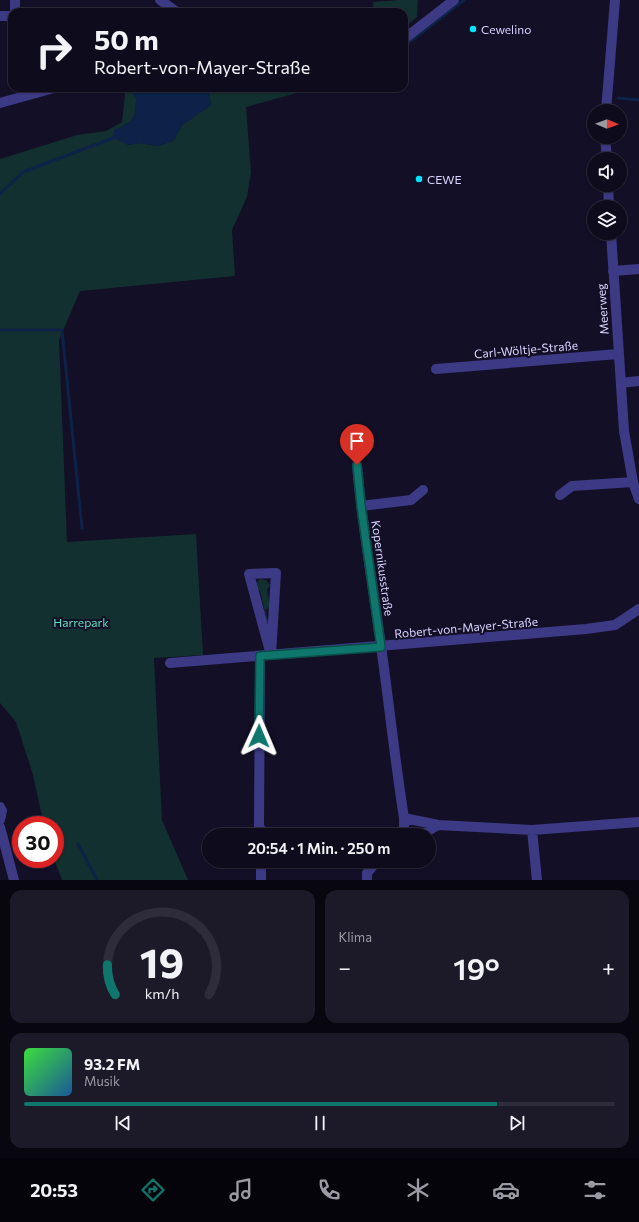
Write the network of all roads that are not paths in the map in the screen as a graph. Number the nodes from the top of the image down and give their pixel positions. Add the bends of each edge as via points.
1 (160, 0) edge
2 (454, 0) edge
3 (615, 0) edge
4 (171, 8) edge
5 (408, 36) edge
6 (40, 92) edge
7 (0, 103) edge
8 (607, 104) edge
9 (611, 240) edge
10 (639, 269) edge
11 (613, 271) junction
12 (618, 354) junction
13 (436, 369) dead end
14 (639, 381) edge
15 (621, 383) junction
16 (357, 465) dead end
17 (633, 482) junction
18 (423, 490) dead end
19 (560, 495) dead end
20 (639, 499) edge
21 (361, 506) junction
22 (639, 609) edge
23 (381, 647) junction
24 (271, 655) junction
25 (260, 656) junction
26 (170, 663) dead end
27 (0, 807) edge
28 (404, 818) junction
29 (0, 820) edge
30 (639, 822) edge
31 (438, 825) junction
32 (0, 827) edge
33 (260, 828) edge
34 (404, 828) edge
35 (433, 828) edge
36 (532, 830) junction
37 (261, 868) edge
38 (371, 868) edge
39 (14, 880) edge
40 (261, 880) edge
41 (367, 880) edge
42 (537, 880) edge

1 - 4 street
2 - 5 street
3 - 8 street
6 - 7 street
9 - 11 street, Meerweg
10 - 11 street
11 - 12 street, Meerweg
12 - 13 street, Carl-Wöltje-Straße
12 - 15 street, Meerweg
14 - 15 street
15 - 17 street, Meerweg via 624,431
16 - 21 street, Kopernikusstraße
17 - 19 street via 572,486
17 - 20 street, Meerweg
18 - 21 street via 411,500
21 - 23 street, Kopernikusstraße
22 - 23 street, Robert-von-Mayer-Straße via 615,625
23 - 24 street, Robert-von-Mayer-Straße
23 - 28 street, Kopernikusstraße
24 - 24 street via 276,573 249,574 255,596
24 - 25 street, Robert-von-Mayer-Straße
25 - 26 street, Robert-von-Mayer-Straße
25 - 33 street
27 - 29 street
28 - 31 street
28 - 34 street, Kopernikusstraße
30 - 36 street
31 - 35 street
31 - 36 street
32 - 39 street
36 - 42 street
37 - 40 street
38 - 41 street via 367,873

